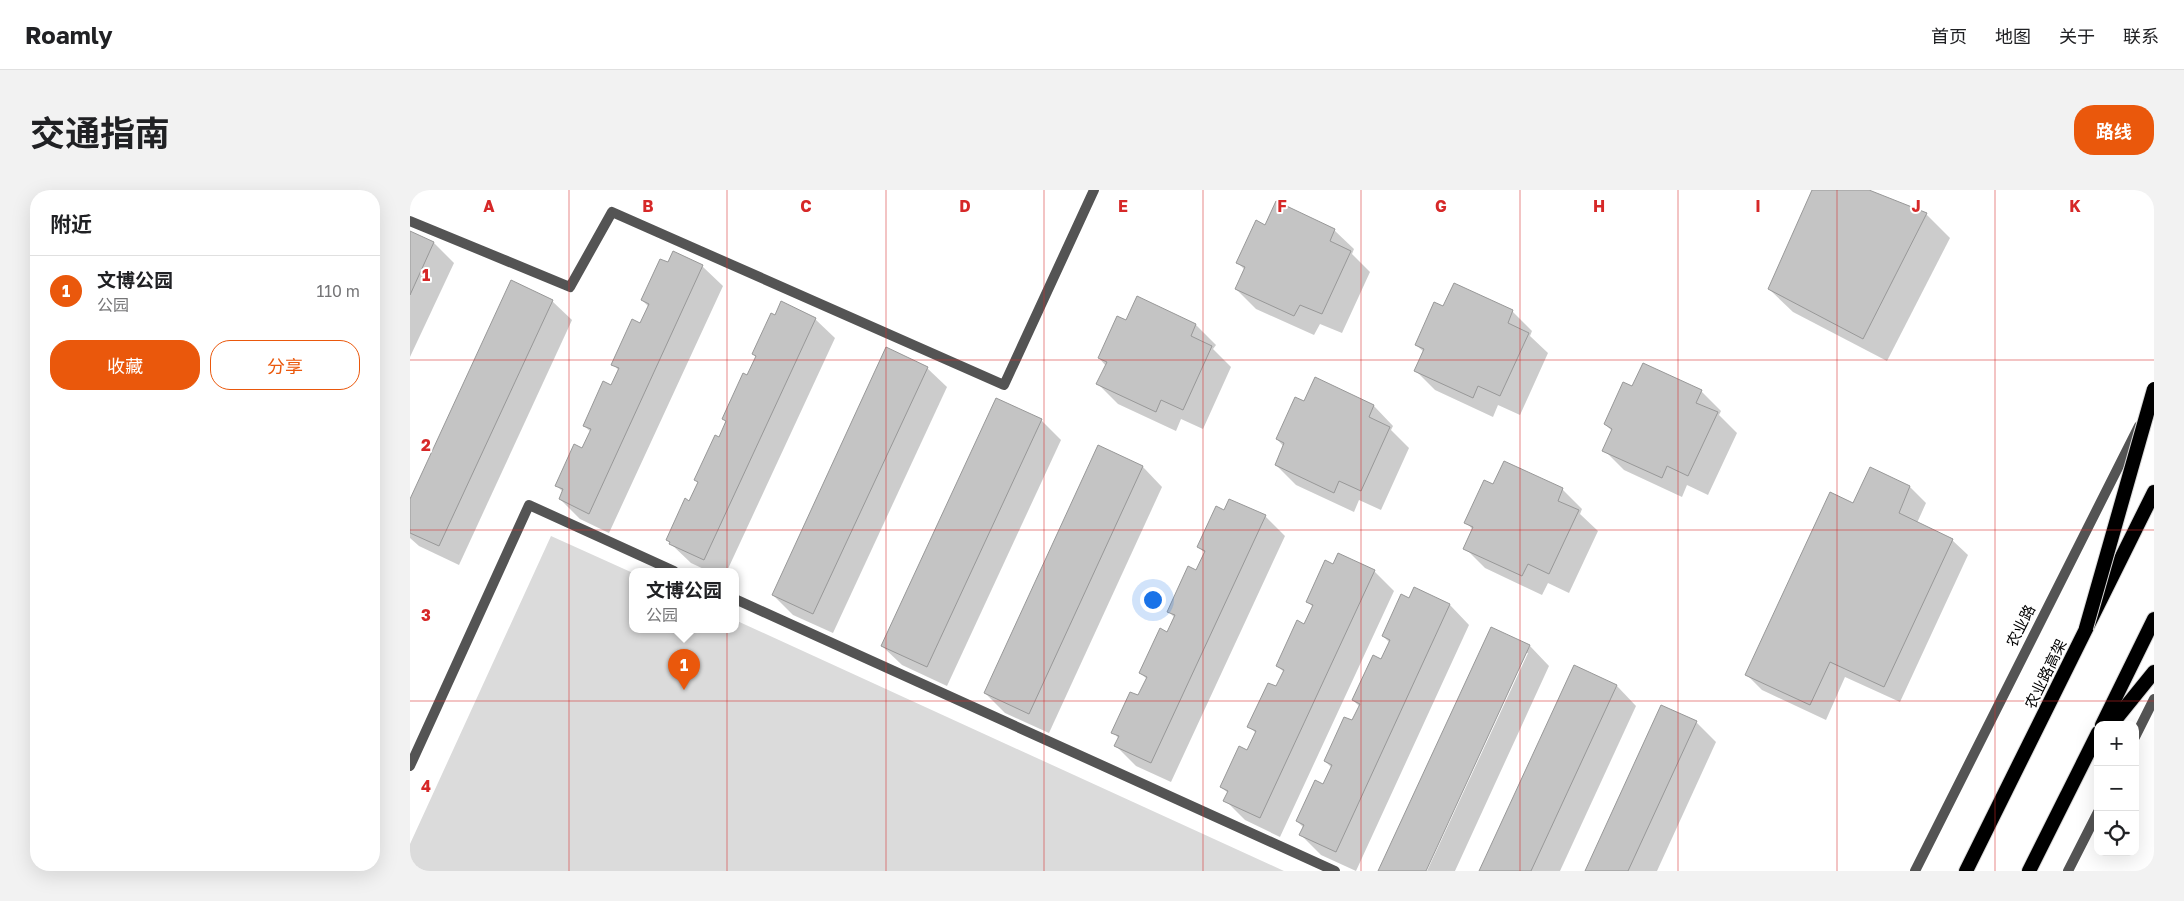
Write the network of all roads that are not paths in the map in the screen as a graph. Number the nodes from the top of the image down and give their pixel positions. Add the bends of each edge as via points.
1 (1094, 190) edge
2 (410, 221) edge
3 (2154, 390) edge
4 (2154, 396) edge
5 (2154, 492) edge
6 (667, 568) edge
7 (739, 601) edge
8 (2154, 619) edge
9 (2086, 628) junction
10 (2154, 672) edge
11 (2154, 699) edge
12 (2104, 721) edge
13 (2114, 721) edge
14 (2139, 730) edge
15 (2094, 741) edge
16 (2094, 745) edge
17 (2088, 752) junction
18 (410, 766) edge
19 (2094, 820) edge
20 (1335, 871) edge
21 (1915, 871) edge
22 (1966, 871) edge
23 (2029, 871) edge
24 (2068, 871) edge

1 - 2 street via 1004,384 612,212 570,287
3 - 9 highway, bridge
4 - 21 street, 农业路
5 - 9 highway, 农业路高架, bridge
6 - 18 street via 529,506
7 - 20 street
8 - 12 highway
9 - 22 highway, 农业路高架
10 - 13 highway
11 - 14 street
15 - 17 highway
16 - 17 highway
17 - 23 highway
19 - 24 street

